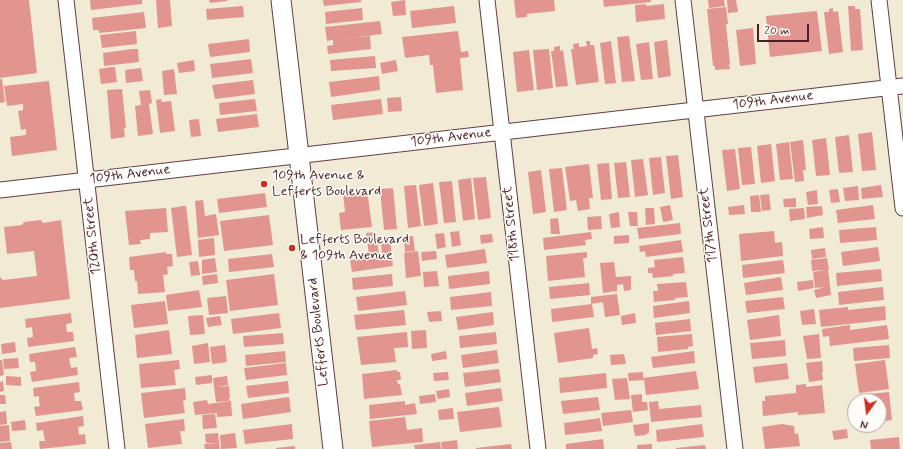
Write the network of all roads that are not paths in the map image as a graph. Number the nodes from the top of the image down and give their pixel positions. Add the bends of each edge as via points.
1 (66, 0) edge
2 (281, 0) edge
3 (487, 0) edge
4 (683, 0) edge
5 (879, 0) edge
6 (896, 87) edge
7 (696, 110) junction
8 (502, 132) junction
9 (299, 156) junction
10 (87, 180) junction
11 (0, 190) edge
12 (903, 208) edge
13 (117, 449) edge
14 (333, 449) edge
15 (538, 449) edge
16 (734, 449) edge

1 - 10 street, 120th Street
2 - 9 street, Lefferts Boulevard
3 - 8 street, 118th Street
4 - 7 street, 117th Street
5 - 6 street
6 - 7 street, 109th Avenue
6 - 12 street
7 - 8 street, 109th Avenue
7 - 16 street, 117th Street
8 - 9 street, 109th Avenue
8 - 15 street, 118th Street
9 - 10 street, 109th Avenue
9 - 14 street, Lefferts Boulevard
10 - 11 street, 109th Avenue
10 - 13 street, 120th Street

